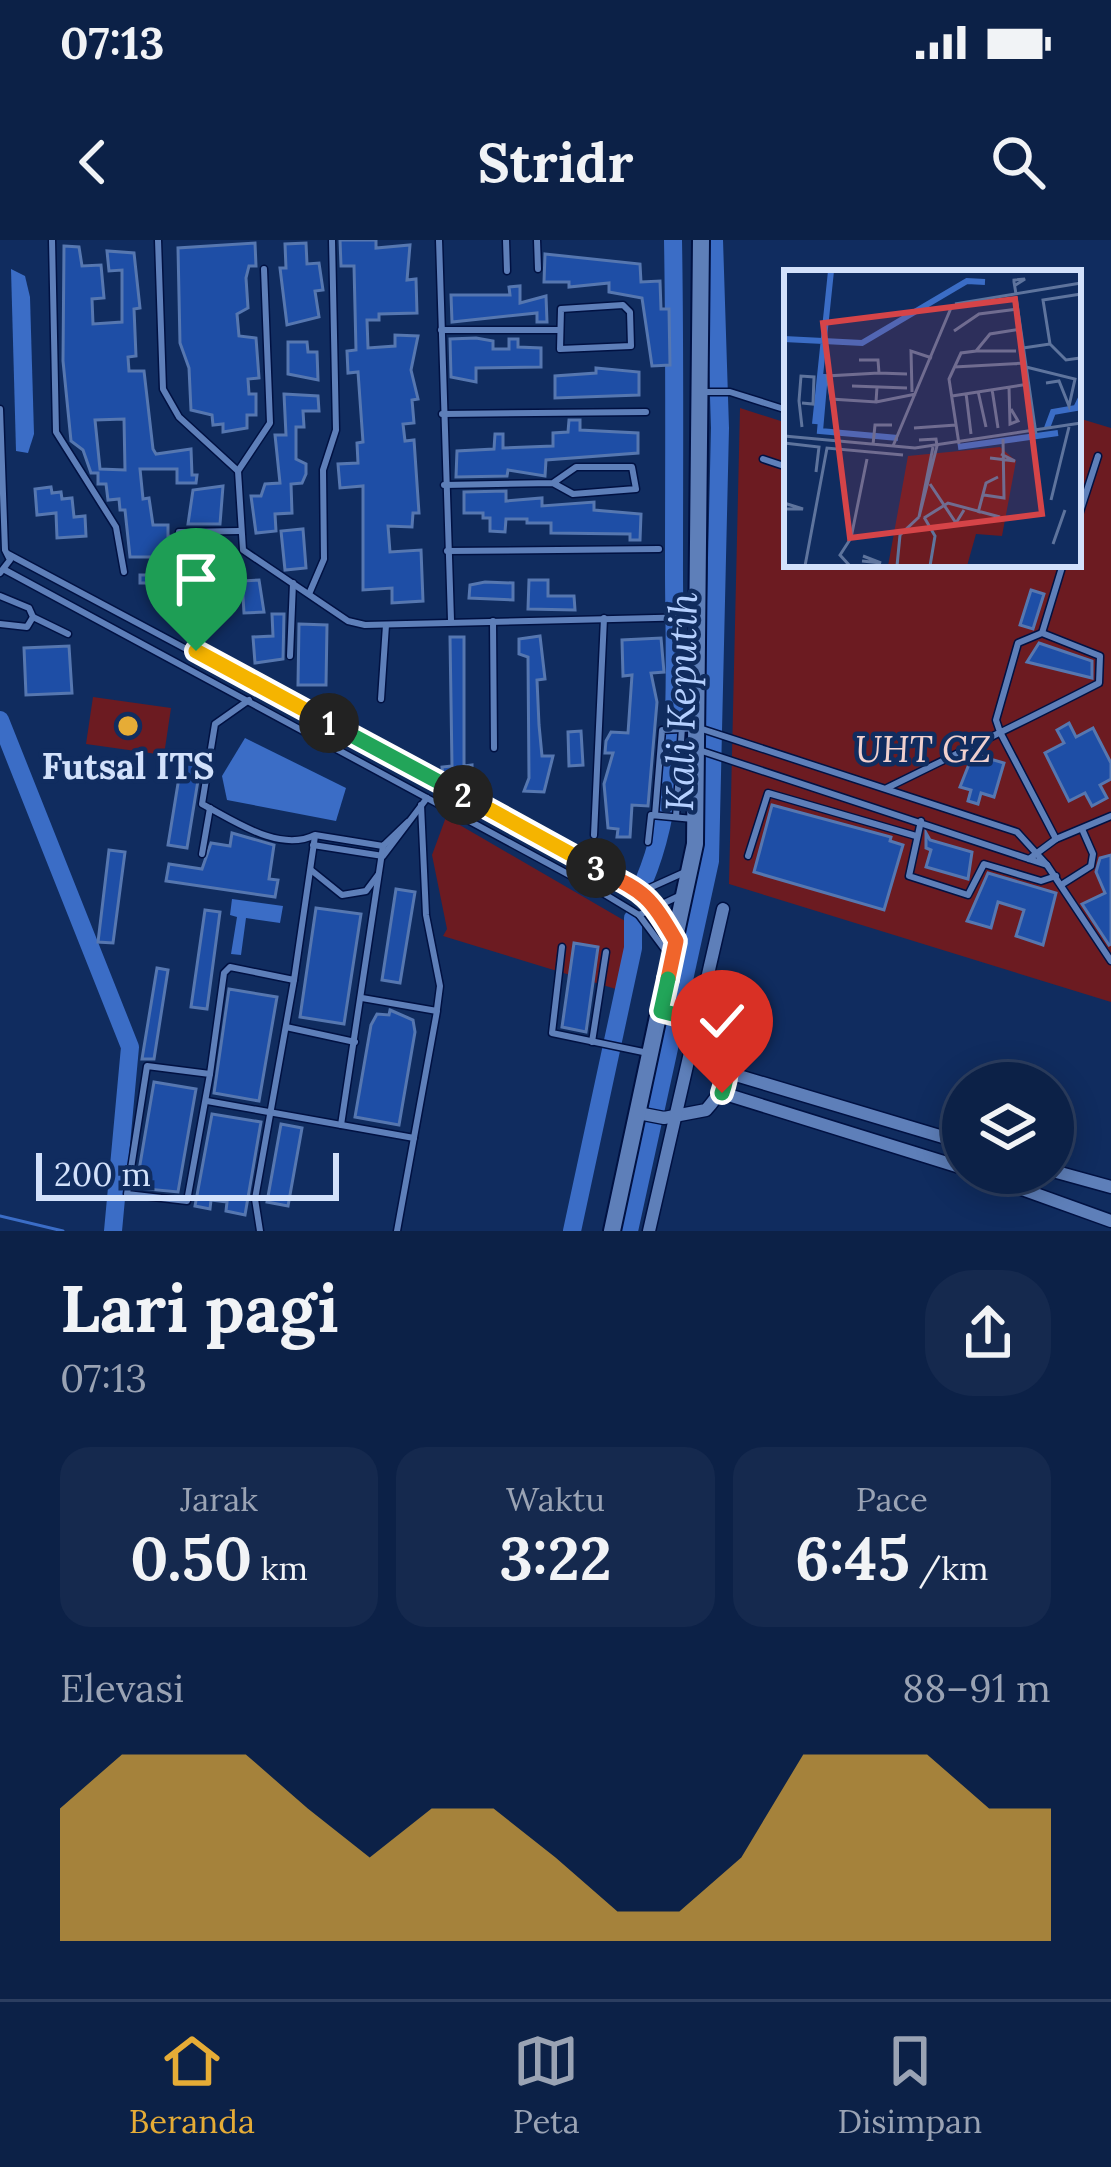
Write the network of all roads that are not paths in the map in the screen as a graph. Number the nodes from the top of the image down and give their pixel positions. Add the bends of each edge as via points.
1 (52, 240) edge
2 (158, 240) edge
3 (332, 240) edge
4 (439, 240) edge
5 (506, 240) edge
6 (537, 240) edge
7 (701, 240) edge
8 (264, 269) dead end
9 (538, 269) dead end
10 (507, 271) dead end
11 (441, 330) junction
12 (558, 330) junction
13 (707, 392) junction
14 (0, 410) edge
15 (784, 410) edge
16 (646, 412) dead end
17 (442, 414) junction
18 (1098, 456) dead end
19 (763, 459) dead end
20 (784, 466) edge
21 (238, 471) junction
22 (553, 482) junction
23 (444, 485) junction
24 (1081, 509) edge
25 (239, 531) junction
26 (179, 532) dead end
27 (658, 549) dead end
28 (4, 550) edge
29 (447, 551) junction
30 (1062, 567) edge
31 (3, 572) edge
32 (124, 572) dead end
33 (293, 583) junction
34 (309, 594) junction
35 (0, 596) edge
36 (33, 617) junction
37 (694, 617) junction
38 (604, 618) junction
39 (452, 621) junction
40 (493, 622) junction
41 (0, 624) edge
42 (386, 624) junction
43 (1042, 633) junction
44 (68, 634) dead end
45 (196, 651) junction
46 (290, 656) dead end
47 (186, 667) junction
48 (249, 700) junction
49 (381, 700) dead end
50 (685, 728) junction
51 (1000, 732) junction
52 (748, 744) junction
53 (494, 748) dead end
54 (700, 750) junction
55 (741, 764) junction
56 (887, 788) junction
57 (424, 800) junction
58 (210, 808) junction
59 (1111, 815) edge
60 (665, 816) junction
61 (697, 820) junction
62 (921, 821) junction
63 (409, 822) junction
64 (524, 828) junction
65 (1082, 829) junction
66 (593, 835) dead end
67 (916, 836) junction
68 (1057, 839) junction
69 (309, 842) junction
70 (648, 842) dead end
71 (515, 845) junction
72 (383, 846) junction
73 (1039, 851) junction
74 (202, 854) dead end
75 (382, 856) junction
76 (748, 856) dead end
77 (1029, 859) junction
78 (1046, 865) junction
79 (691, 868) junction
80 (310, 870) junction
81 (380, 872) junction
82 (1056, 877) junction
83 (1061, 885) junction
84 (644, 890) junction
85 (686, 892) junction
86 (657, 908) junction
87 (723, 909) dead end
88 (638, 915) junction
89 (562, 947) dead end
90 (674, 951) junction
91 (606, 952) dead end
92 (1111, 961) edge
93 (294, 980) junction
94 (362, 998) junction
95 (436, 1011) junction
96 (665, 1012) junction
97 (693, 1016) junction
98 (286, 1027) junction
99 (355, 1042) junction
100 (592, 1042) junction
101 (652, 1054) junction
102 (729, 1073) junction
103 (210, 1074) junction
104 (722, 1093) junction
105 (207, 1101) junction
106 (270, 1112) junction
107 (642, 1114) junction
108 (670, 1118) junction
109 (340, 1125) junction
110 (942, 1137) edge
111 (414, 1138) junction
112 (942, 1161) edge
113 (1074, 1177) edge
114 (1111, 1187) edge
115 (1041, 1194) edge
116 (1070, 1194) edge
117 (1068, 1203) junction
118 (1111, 1221) edge
119 (260, 1231) edge
120 (397, 1231) edge
121 (612, 1231) edge
122 (649, 1231) edge

1 - 32 lane via 56,432 116,527
2 - 21 lane via 165,396
3 - 34 lane via 336,430 323,470 324,559
4 - 11 lane
5 - 10 lane
6 - 9 lane
7 - 13 main road
8 - 21 lane via 270,423
11 - 12 lane
11 - 17 lane
12 - 12 lane via 565,352 632,344 625,306 563,308
13 - 15 lane
13 - 37 main road
14 - 28 lane
16 - 17 lane
17 - 23 lane
18 - 24 lane
19 - 20 lane
21 - 25 lane
22 - 22 lane via 573,494 636,489 632,467 576,467
22 - 23 lane
23 - 29 lane
25 - 26 lane
25 - 33 lane via 243,550
27 - 29 lane
28 - 31 lane
28 - 45 lane
29 - 39 lane
30 - 43 lane
31 - 47 lane
33 - 34 lane
33 - 46 lane
34 - 42 lane via 349,621
35 - 36 lane
36 - 41 lane via 27,627
36 - 44 lane
37 - 38 lane
37 - 50 main road
38 - 40 lane
38 - 66 lane
39 - 40 lane
39 - 42 lane
40 - 53 lane
42 - 49 lane
43 - 51 lane via 1018,644 996,708
43 - 51 lane via 1094,652 1101,680
45 - 47 lane
45 - 64 lane
47 - 48 lane
48 - 57 lane
48 - 58 lane via 215,724 201,800
50 - 52 lane
50 - 54 main road
50 - 60 lane
50 - 60 lane via 662,730
51 - 56 lane
51 - 68 lane
52 - 55 lane
52 - 56 lane
54 - 55 lane
54 - 61 main road
55 - 62 lane
56 - 73 lane via 1017,832
57 - 63 lane
57 - 71 lane
57 - 95 lane
58 - 69 lane via 262,836
58 - 74 lane
59 - 65 lane
60 - 61 lane
60 - 70 lane via 651,815
61 - 79 main road
62 - 67 lane
62 - 77 lane
63 - 72 lane
63 - 75 lane
64 - 71 lane
64 - 84 lane
65 - 68 lane
65 - 83 lane via 1091,866
67 - 76 lane via 769,793
67 - 82 lane via 907,875 968,896 984,864 1041,881
68 - 73 lane
69 - 72 lane via 315,835
69 - 75 lane
69 - 80 lane
71 - 88 lane
72 - 75 lane
73 - 77 lane
73 - 78 lane
75 - 81 lane
77 - 78 lane
78 - 82 lane
79 - 84 lane
79 - 85 main road
80 - 81 lane via 332,892 356,896
80 - 93 lane
81 - 94 lane
82 - 83 lane
83 - 92 lane
84 - 86 lane
85 - 86 lane
85 - 90 main road
86 - 88 lane
86 - 90 lane
87 - 97 street
88 - 90 lane
89 - 100 lane via 550,1028 556,1038
90 - 96 main road
91 - 100 lane
93 - 98 lane
93 - 103 lane via 230,967
94 - 95 lane
94 - 99 lane
95 - 111 lane
96 - 97 street
96 - 101 main road
97 - 102 street via 718,1035
97 - 108 street
98 - 99 lane
98 - 106 lane
99 - 109 lane
100 - 101 lane
101 - 107 main road
102 - 104 street
102 - 110 street
103 - 105 lane
103 - 105 lane via 147,1066 130,1197 187,1201
104 - 108 street via 706,1110
104 - 112 street
105 - 106 lane
106 - 109 lane
106 - 119 lane via 255,1199
107 - 108 street
107 - 121 main road
108 - 122 street
109 - 111 lane
111 - 120 lane
113 - 114 street
115 - 117 street
116 - 117 street
117 - 118 street

